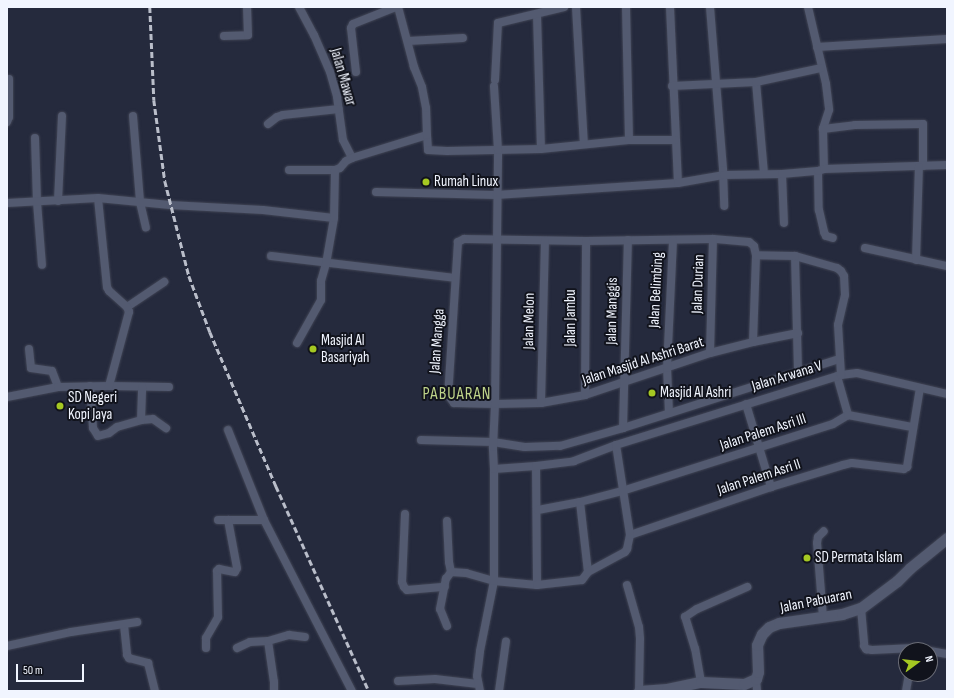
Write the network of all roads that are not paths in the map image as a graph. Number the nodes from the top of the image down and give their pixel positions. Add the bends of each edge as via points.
1 (247, 7) edge
2 (299, 7) edge
3 (397, 7) edge
4 (564, 7) edge
5 (576, 7) edge
6 (626, 7) edge
7 (670, 7) edge
8 (710, 7) edge
9 (808, 7) edge
10 (536, 15) junction
11 (224, 36) dead end
12 (463, 38) dead end
13 (947, 39) edge
14 (408, 41) junction
15 (817, 47) junction
16 (821, 68) junction
17 (356, 72) dead end
18 (9, 79) dead end
19 (756, 82) junction
20 (716, 84) junction
21 (672, 86) junction
22 (339, 109) junction
23 (62, 116) dead end
24 (133, 116) dead end
25 (7, 122) edge
26 (268, 124) dead end
27 (823, 129) junction
28 (427, 136) junction
29 (35, 138) dead end
30 (629, 140) junction
31 (675, 140) junction
32 (584, 144) junction
33 (541, 149) junction
34 (498, 150) junction
35 (352, 158) junction
36 (947, 165) edge
37 (921, 167) junction
38 (289, 170) dead end
39 (335, 170) junction
40 (821, 170) junction
41 (764, 173) junction
42 (782, 174) junction
43 (724, 175) junction
44 (678, 183) junction
45 (376, 192) dead end
46 (496, 195) junction
47 (98, 198) junction
48 (58, 201) junction
49 (37, 202) junction
50 (140, 202) junction
51 (7, 203) edge
52 (724, 206) dead end
53 (334, 218) junction
54 (784, 223) dead end
55 (146, 227) dead end
56 (833, 238) dead end
57 (713, 239) junction
58 (497, 240) junction
59 (545, 240) junction
60 (628, 240) junction
61 (673, 240) junction
62 (586, 241) junction
63 (865, 248) dead end
64 (756, 255) junction
65 (271, 256) dead end
66 (795, 256) junction
67 (916, 260) junction
68 (326, 264) junction
69 (42, 265) dead end
70 (947, 266) edge
71 (456, 278) junction
72 (164, 282) dead end
73 (127, 307) junction
74 (798, 333) junction
75 (753, 342) junction
76 (297, 343) dead end
77 (29, 349) dead end
78 (710, 354) junction
79 (667, 368) junction
80 (840, 369) junction
81 (798, 373) junction
82 (624, 382) junction
83 (90, 386) junction
84 (109, 386) junction
85 (58, 387) junction
86 (142, 387) junction
87 (168, 387) dead end
88 (920, 388) junction
89 (947, 394) edge
90 (585, 395) junction
91 (7, 397) edge
92 (454, 403) joint
93 (541, 403) junction
94 (495, 404) junction
95 (746, 404) junction
96 (668, 413) junction
97 (848, 415) junction
98 (141, 420) junction
99 (912, 427) junction
100 (166, 428) dead end
101 (623, 428) junction
102 (228, 430) dead end
103 (421, 440) dead end
104 (493, 445) junction
105 (616, 445) junction
106 (760, 448) junction
107 (536, 466) junction
108 (494, 468) junction
109 (771, 487) junction
110 (622, 491) junction
111 (580, 502) junction
112 (538, 510) junction
113 (405, 514) dead end
114 (218, 520) dead end
115 (228, 520) junction
116 (264, 520) junction
117 (447, 521) dead end
118 (824, 531) dead end
119 (630, 536) junction
120 (947, 538) edge
121 (451, 572) junction
122 (588, 572) junction
123 (494, 581) junction
124 (627, 585) dead end
125 (537, 586) junction
126 (444, 587) junction
127 (747, 588) dead end
128 (861, 608) junction
129 (824, 617) junction
130 (137, 622) dead end
131 (124, 625) junction
132 (447, 626) dead end
133 (306, 637) dead end
134 (268, 641) junction
135 (506, 641) dead end
136 (7, 646) edge
137 (206, 648) dead end
138 (237, 648) dead end
139 (898, 648) edge
140 (756, 679) junction
141 (398, 681) dead end
142 (701, 682) junction
143 (479, 688) edge
144 (155, 691) edge
145 (274, 691) edge
146 (352, 691) edge
147 (499, 691) edge
148 (639, 691) edge
149 (757, 691) edge

1 - 11 street via 248,35
2 - 22 street, Jalan Mawar via 325,57
3 - 14 street
3 - 17 street via 353,24 351,28
4 - 10 street
5 - 32 street
6 - 30 street
7 - 21 street
8 - 20 street
9 - 15 street
10 - 33 street
10 - 34 street via 498,23 494,83
12 - 14 street
13 - 15 street
14 - 28 street via 422,87
15 - 16 street
16 - 19 street
16 - 27 street via 830,110
18 - 25 street
19 - 20 street
19 - 41 street
20 - 21 street
20 - 43 street
21 - 31 street
22 - 26 street via 282,115
22 - 35 street, Jalan Mawar via 343,140
23 - 48 street
24 - 50 street
27 - 37 street via 855,125 923,124
27 - 40 street
28 - 34 street via 428,150
28 - 35 street
29 - 49 street
30 - 31 street
30 - 32 street
31 - 44 street
32 - 33 street
33 - 34 street
34 - 46 street
35 - 39 street
36 - 37 street
37 - 40 street
37 - 67 street
38 - 39 street
39 - 53 street
40 - 42 street
40 - 56 street via 819,210 824,234
41 - 42 street
41 - 43 street
42 - 54 street
43 - 44 street
43 - 52 street
44 - 46 street
45 - 46 street
46 - 58 street
47 - 48 street
47 - 50 street
47 - 73 street via 107,287
48 - 49 street
49 - 51 street
49 - 69 street
50 - 53 street via 263,210
50 - 55 street
53 - 68 street
57 - 61 street
57 - 64 street via 749,242 754,246
57 - 78 street, Jalan Durian
58 - 59 street
58 - 71 street, Jalan Mangga via 464,239 458,242
58 - 94 street
59 - 62 street
59 - 93 street, Jalan Melon
60 - 61 street
60 - 62 street
60 - 82 street, Jalan Manggis
61 - 79 street, Jalan Belimbing
62 - 90 street, Jalan Jambu
63 - 67 street
64 - 66 street
64 - 75 street
65 - 68 street
66 - 74 street
66 - 80 street via 837,268 844,276 845,295 838,326
67 - 70 street
68 - 71 street
68 - 76 street via 321,280 321,300
71 - 92 street, Jalan Mangga via 448,395
72 - 73 street
73 - 84 street via 129,312
74 - 75 street, Jalan Masjid Al Ashri Barat
74 - 81 street
75 - 78 street, Jalan Masjid Al Ashri Barat
77 - 85 street via 31,368 52,371
78 - 79 street, Jalan Masjid Al Ashri Barat
79 - 82 street, Jalan Masjid Al Ashri Barat
79 - 96 street, Jalan Belimbing
80 - 81 street
80 - 88 street
80 - 95 street, Jalan Arwana V
80 - 97 street
81 - 96 street
82 - 90 street, Jalan Masjid Al Ashri Barat
82 - 101 street, Jalan Manggis
83 - 84 street
83 - 85 street
83 - 98 street via 93,428 98,436 110,433 117,426
84 - 86 street
85 - 91 street
86 - 87 street
86 - 98 street
88 - 89 street
88 - 99 street
90 - 93 street, Jalan Masjid Al Ashri Barat
92 - 94 street, Jalan Masjid Al Ashri Barat
93 - 94 street, Jalan Masjid Al Ashri Barat
94 - 104 street
95 - 105 street, Jalan Arwana V
95 - 106 street
96 - 101 street
97 - 99 street
97 - 106 street, Jalan Palem Asri III via 833,424
98 - 100 street via 153,419
99 - 109 street, Jalan Palem Asri II via 907,467 900,470 852,463
101 - 104 street via 560,446
102 - 116 street
103 - 104 street
104 - 108 street
105 - 107 street, Jalan Arwana V via 574,461
105 - 110 street
106 - 109 street
106 - 110 street, Jalan Palem Asri III
107 - 108 street, Jalan Arwana V
107 - 112 street
108 - 123 street
109 - 119 street, Jalan Palem Asri II
110 - 111 street, Jalan Palem Asri III
110 - 119 street
111 - 112 street, Jalan Palem Asri III
111 - 122 street
112 - 125 street
113 - 126 street via 402,582 404,587 407,590
114 - 115 street
115 - 116 street
115 - 137 street via 237,568 235,572 219,569 217,571 218,617 206,638
116 - 146 street
117 - 121 street
118 - 129 street via 818,537 817,543
119 - 122 street via 625,552
120 - 128 street, Jalan Pabuaran
121 - 123 street via 466,573
121 - 126 street
122 - 125 street via 582,580
123 - 125 street
123 - 143 street via 480,651
124 - 148 street via 639,627
126 - 132 street via 440,609
127 - 142 street via 697,609 685,617 695,649
128 - 129 street, Jalan Pabuaran
128 - 139 street via 866,649
129 - 140 street, Jalan Pabuaran via 779,623 769,627 757,644
130 - 131 street
131 - 136 street via 71,632
131 - 144 street via 127,655 129,658 148,663
133 - 134 street via 289,635
134 - 138 street via 250,642
134 - 145 street
135 - 147 street
140 - 142 street via 744,684
140 - 149 street
141 - 143 street via 434,679
142 - 148 street via 667,689

